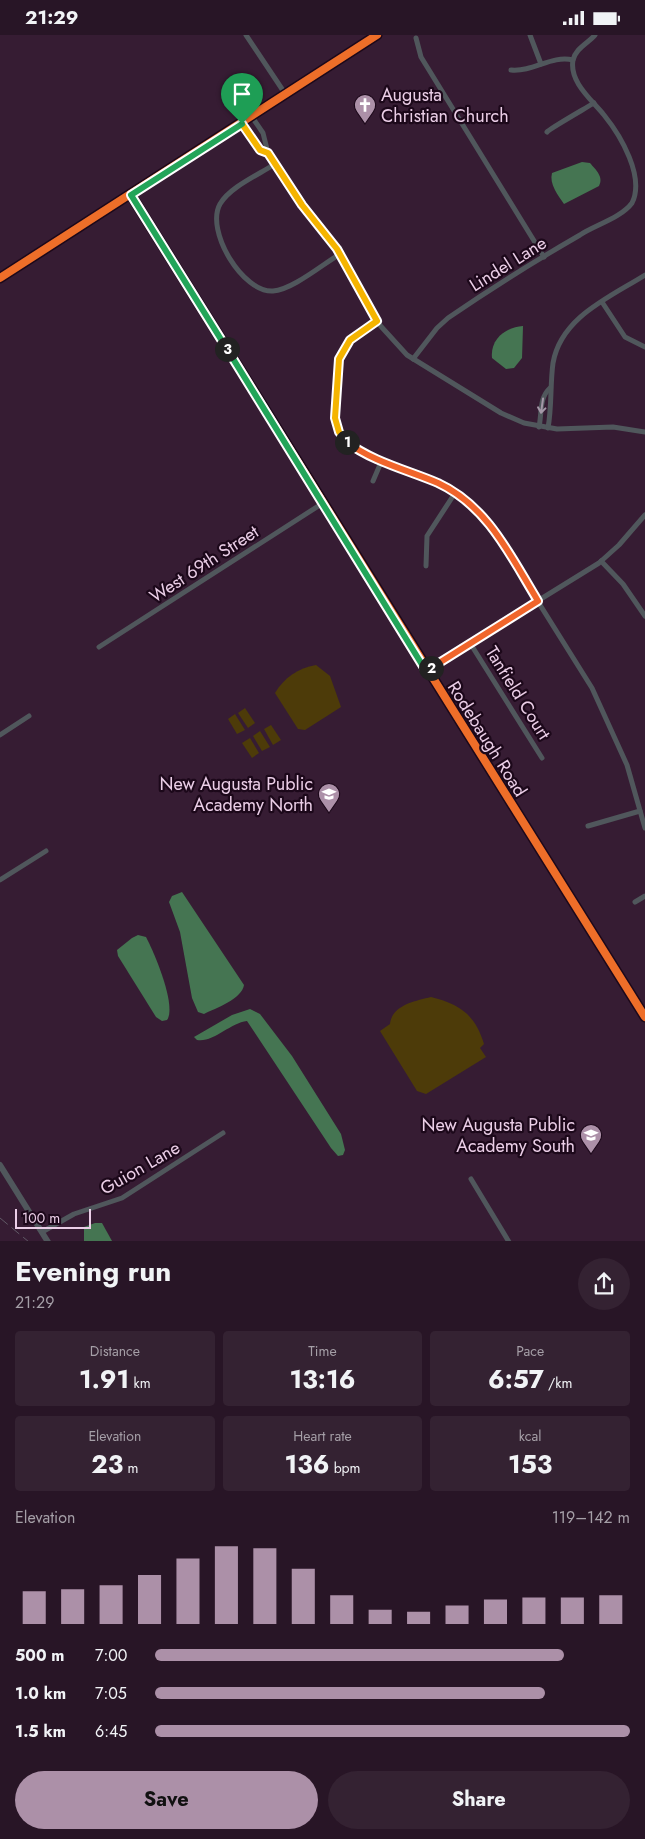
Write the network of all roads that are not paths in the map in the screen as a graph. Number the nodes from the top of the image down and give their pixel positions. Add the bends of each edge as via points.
1 (246, 35) edge
2 (377, 35) edge
3 (530, 35) edge
4 (595, 35) edge
5 (416, 38) dead end
6 (574, 60) junction
7 (541, 64) junction
8 (512, 70) dead end
9 (286, 95) junction
10 (594, 103) junction
11 (252, 117) junction
12 (242, 124) junction
13 (547, 132) dead end
14 (268, 153) junction
15 (275, 164) junction
16 (131, 195) junction
17 (340, 254) junction
18 (544, 257) junction
19 (645, 275) edge
20 (0, 278) edge
21 (602, 302) junction
22 (377, 321) junction
23 (645, 347) edge
24 (413, 359) junction
25 (550, 388) junction
26 (539, 427) junction
27 (548, 428) junction
28 (645, 432) edge
29 (382, 460) junction
30 (373, 481) dead end
31 (455, 493) junction
32 (323, 503) junction
33 (645, 515) edge
34 (601, 561) junction
35 (426, 566) dead end
36 (538, 601) junction
37 (645, 616) edge
38 (470, 643) junction
39 (99, 647) dead end
40 (426, 671) junction
41 (29, 716) dead end
42 (0, 735) edge
43 (542, 758) dead end
44 (640, 811) junction
45 (588, 826) dead end
46 (645, 828) edge
47 (46, 851) dead end
48 (0, 880) edge
49 (645, 896) edge
50 (635, 902) dead end
51 (645, 1017) edge
52 (223, 1133) dead end
53 (0, 1165) edge
54 (471, 1179) dead end
55 (42, 1232) junction
56 (48, 1241) edge
57 (509, 1241) edge

1 - 9 street
2 - 9 main road
3 - 7 street
4 - 6 street via 579,49
5 - 18 street via 421,57
6 - 7 street
6 - 10 street via 576,79
7 - 8 street via 526,70
9 - 11 main road
10 - 13 street via 570,119 550,127
10 - 18 street, Lindel Lane via 611,124 636,168 638,189 629,206
11 - 12 main road
11 - 14 street via 263,133
12 - 14 street via 260,150
12 - 16 main road
14 - 15 street
15 - 17 street
15 - 17 street via 228,195 216,214 218,236 242,276 257,288 277,291
16 - 20 main road
16 - 32 street, Rodebaugh Road
17 - 22 street
18 - 24 street, Lindel Lane via 448,318
19 - 21 street
21 - 23 street via 625,337
21 - 25 street via 577,319 564,336 555,355
22 - 24 street
22 - 29 street via 350,340 341,353 335,418 346,441
24 - 26 street via 501,413
25 -> 26 street via 545,392
25 - 27 street
26 - 27 street
27 - 28 street via 613,427
29 - 30 street
29 - 31 street
31 - 35 street via 427,536
31 - 36 street via 490,525
32 - 39 street, West 69th Street
32 - 40 street, Rodebaugh Road
33 - 34 street
34 - 36 street
34 - 37 street via 623,584
36 - 38 street
36 - 44 street via 592,688 626,765
38 - 40 street
38 - 43 street, Tanfield Court
40 - 51 street, Rodebaugh Road
41 - 42 street
44 - 45 street
44 - 46 street
47 - 48 street
49 - 50 street
52 - 55 street, Guion Lane via 122,1199 74,1214
53 - 55 street
54 - 57 street
55 - 56 street

